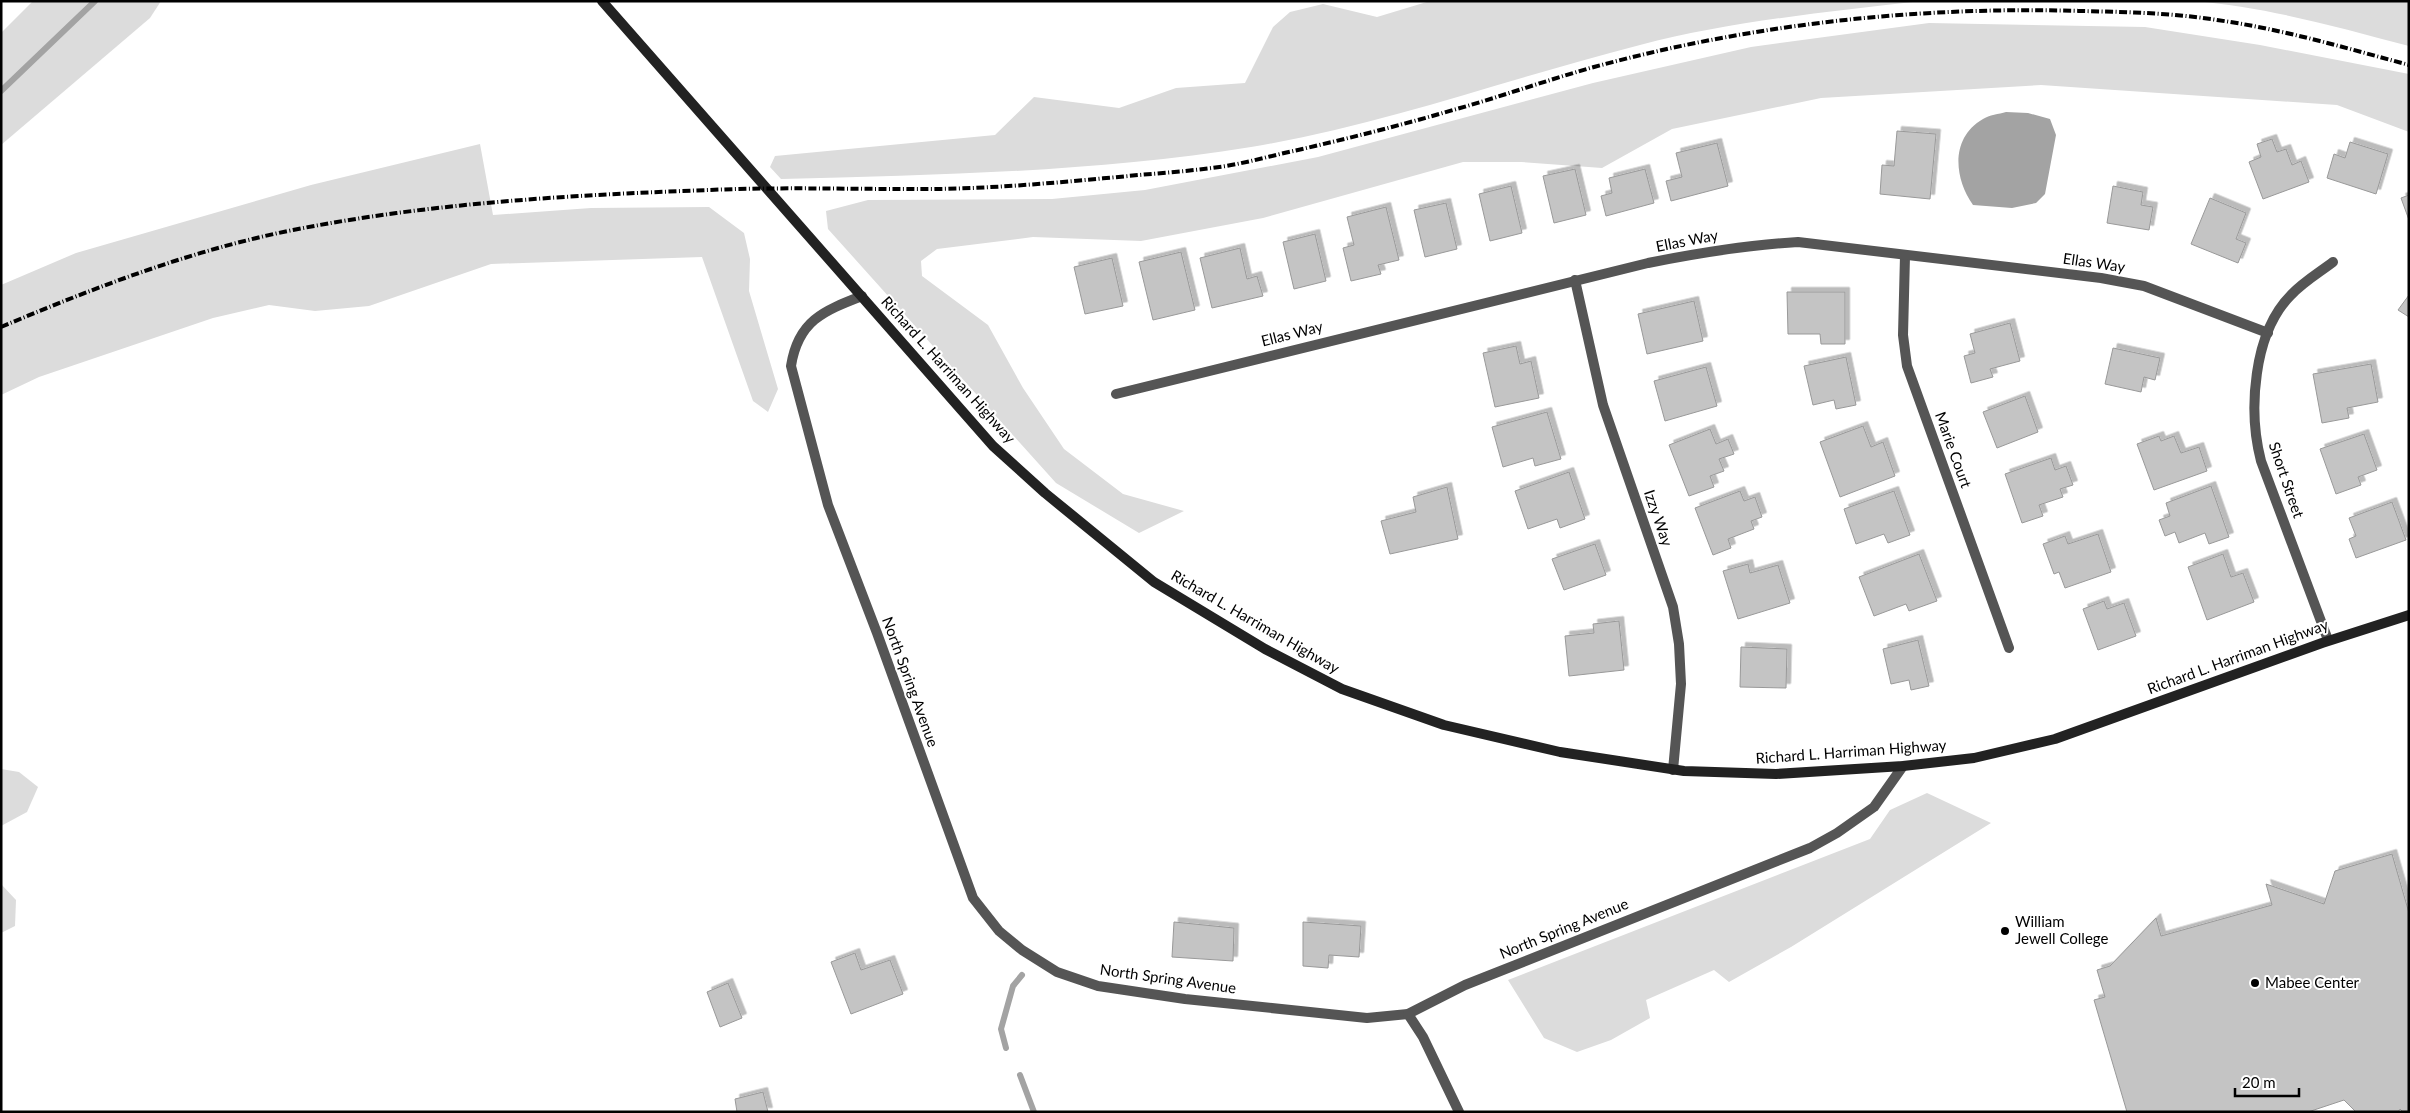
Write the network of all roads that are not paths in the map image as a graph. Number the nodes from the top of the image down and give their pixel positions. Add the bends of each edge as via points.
1 (602, 1) edge
2 (1905, 256) junction
3 (2333, 262) dead end
4 (1575, 280) junction
5 (862, 296) junction
6 (2268, 333) junction
7 (1116, 394) dead end
8 (2409, 615) edge
9 (2328, 640) junction
10 (2009, 648) dead end
11 (1903, 766) junction
12 (1673, 770) junction
13 (1408, 1014) junction
14 (1459, 1112) edge

1 - 5 main road, Richard L. Harriman Highway
2 - 4 street, Ellas Way via 1798,242 1750,245 1702,252
2 - 6 street, Ellas Way via 2102,278 2144,286
2 - 10 street, Marie Court via 1903,335 1907,366
3 - 6 street, Short Street via 2291,295 2274,317
4 - 7 street, Ellas Way
4 - 12 street, Izzy Way via 1603,405 1673,607 1679,644 1680,684
5 - 12 main road, Richard L. Harriman Highway via 993,446 1045,493 1154,582 1265,649 1342,689 1444,725 1560,752
5 - 13 street, North Spring Avenue via 829,309 808,325 794,347 791,366 828,505 958,859 973,898 981,909 999,931 1029,955 1057,972 1105,988 1367,1018
6 - 9 street, Short Street via 2262,349 2254,403 2256,442
8 - 9 main road, Richard L. Harriman Highway
9 - 11 main road, Richard L. Harriman Highway via 2055,738 1974,758
11 - 12 main road, Richard L. Harriman Highway via 1776,774
11 - 13 street, North Spring Avenue via 1874,807 1810,848 1465,985
13 - 14 street via 1423,1037

